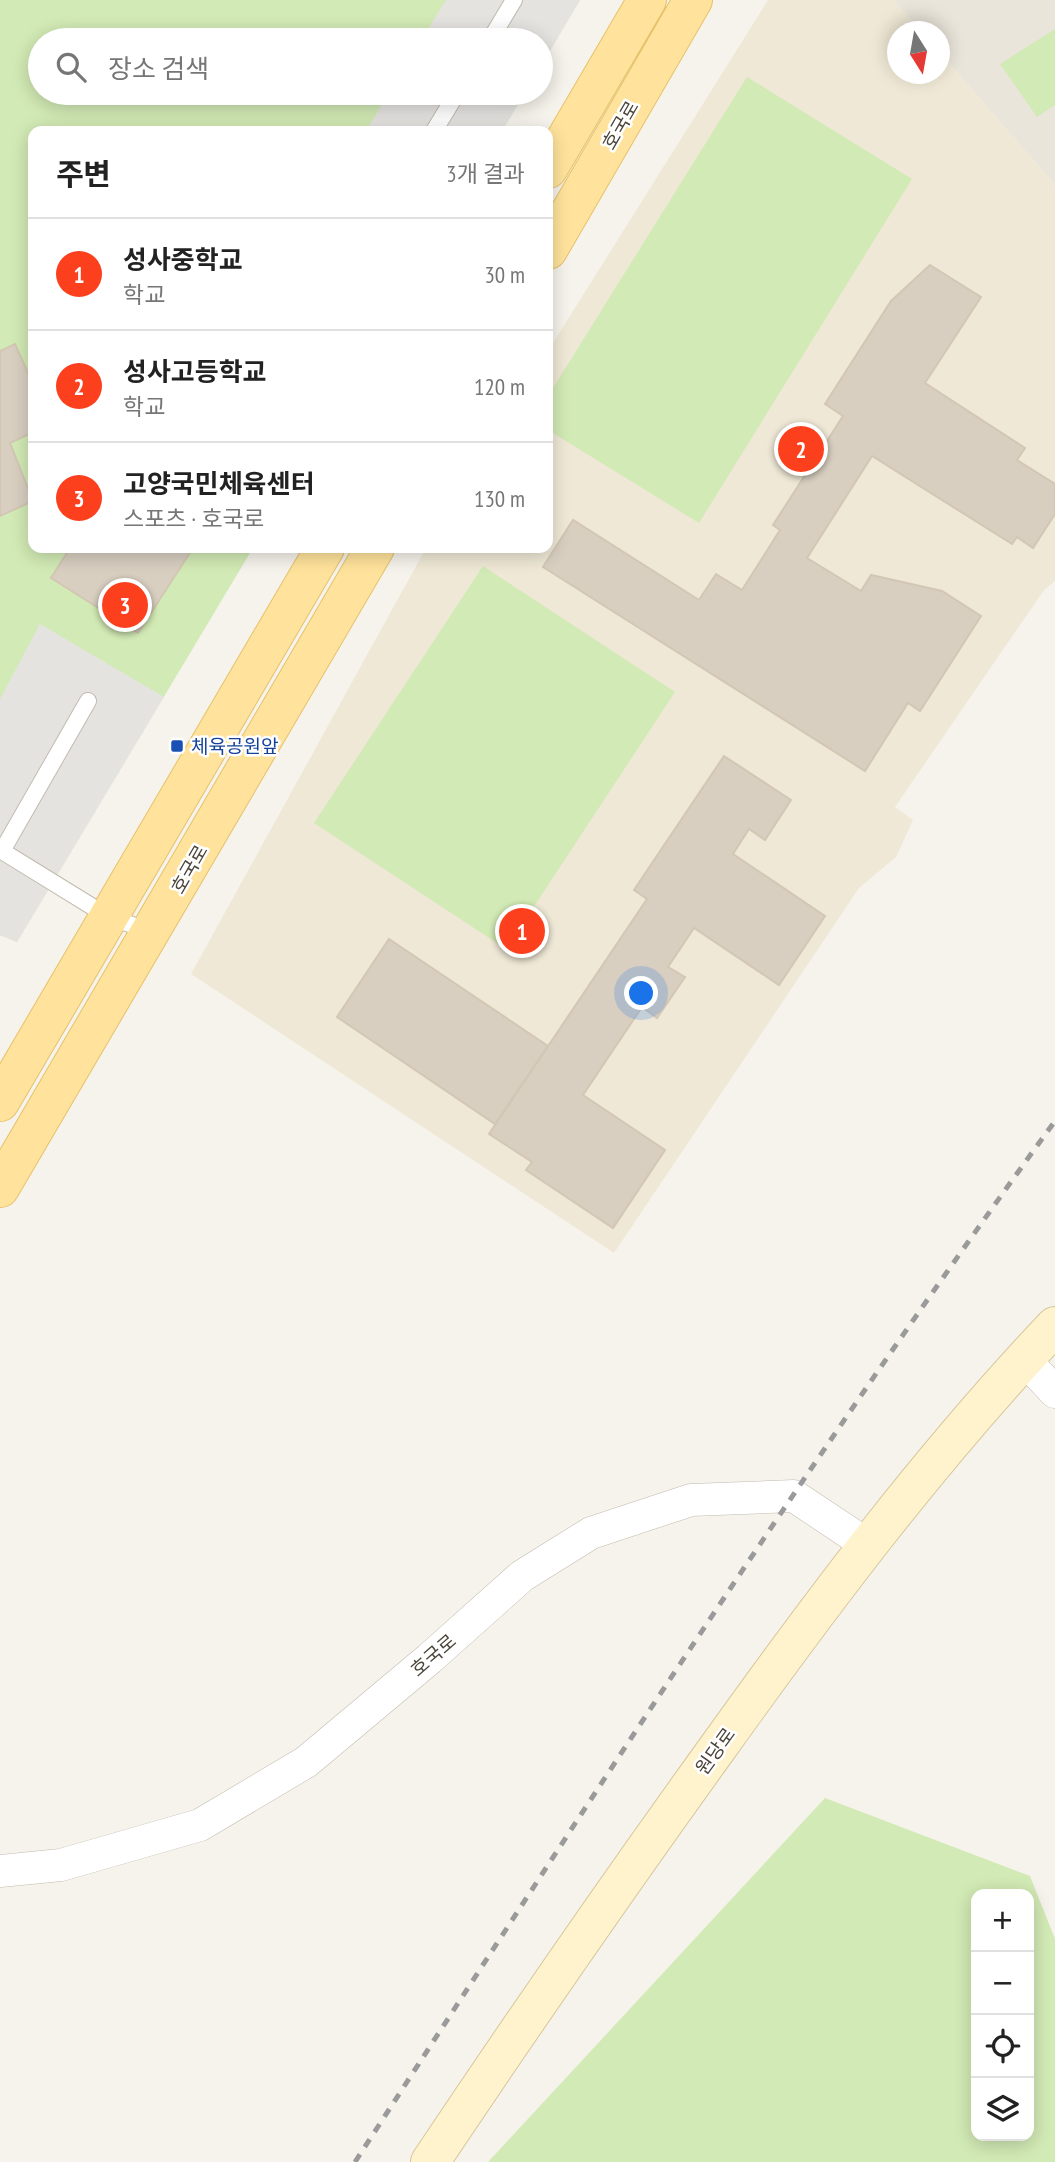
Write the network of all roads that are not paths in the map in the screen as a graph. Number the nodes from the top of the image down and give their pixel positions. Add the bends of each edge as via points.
1 (514, 0) edge
2 (647, 0) edge
3 (693, 0) edge
4 (497, 28) edge
5 (450, 105) edge
6 (437, 126) edge
7 (553, 160) edge
8 (553, 241) edge
9 (323, 553) edge
10 (372, 553) edge
11 (88, 701) dead end
12 (109, 917) junction
13 (152, 932) junction
14 (0, 1102) edge
15 (0, 1188) edge
16 (1055, 1326) edge
17 (1024, 1359) junction
18 (1055, 1392) edge
19 (866, 1544) junction
20 (0, 1871) edge
21 (430, 2162) edge

1 - 4 lane
2 - 7 main road, 호국로
3 - 8 main road, 호국로
5 - 6 lane
9 - 12 main road
10 - 13 main road, 호국로
11 - 12 lane via 2,851
12 - 13 lane
12 - 14 main road
13 - 15 main road, 호국로
16 - 17 main road, 원당로
17 - 18 street
17 - 19 main road, 원당로
19 - 20 street, 호국로 via 794,1496 691,1500 591,1533 522,1576 306,1762 200,1825 61,1864
19 - 21 main road, 원당로 via 576,1945

